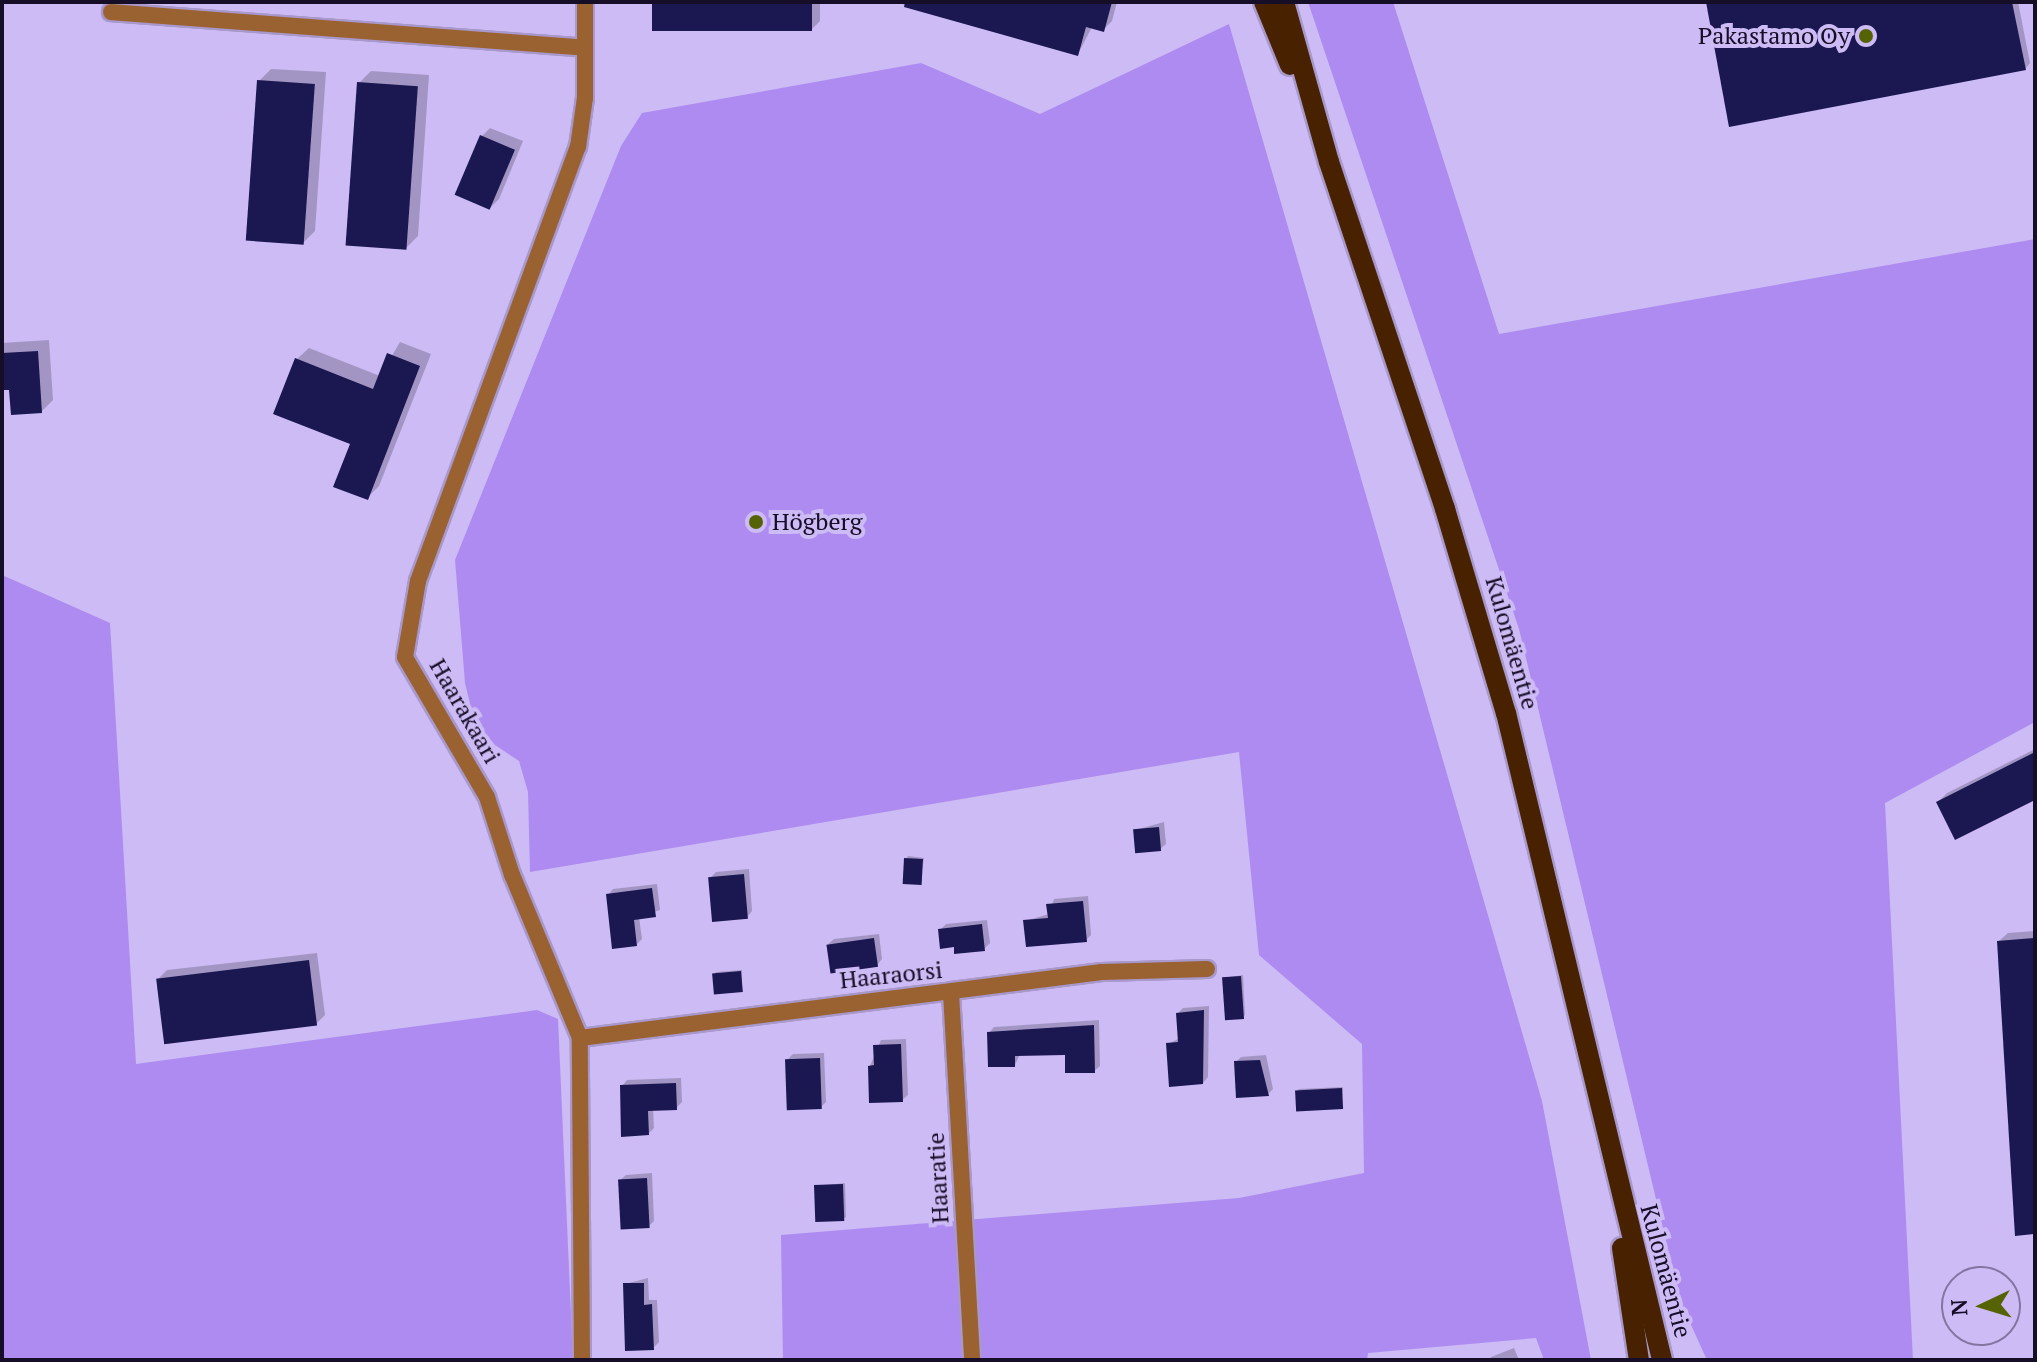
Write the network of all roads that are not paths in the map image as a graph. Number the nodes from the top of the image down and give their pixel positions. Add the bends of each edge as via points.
1 (585, 2) edge
2 (1264, 2) edge
3 (1284, 2) edge
4 (165, 10) edge
5 (111, 12) dead end
6 (585, 48) junction
7 (1329, 162) junction
8 (1207, 969) dead end
9 (951, 993) junction
10 (580, 1038) junction
11 (1607, 1149) junction
12 (582, 1360) edge
13 (972, 1360) edge
14 (1639, 1360) edge
15 (1662, 1360) edge

1 - 6 street, Haarakaari
2 - 7 main road, Kulomäentie
3 - 7 main road, Kulomäentie
4 - 5 street
4 - 6 street
6 - 10 street, Haarakaari via 578,147 418,581 405,657 487,797 512,875
7 - 11 main road, Kulomäentie via 1445,509 1506,713
8 - 9 street, Haaraorsi via 1102,972
9 - 10 street, Haaraorsi
9 - 13 street, Haaratie
10 - 12 street, Haarakaari
11 - 14 main road, Kulomäentie
11 - 15 main road, Kulomäentie

